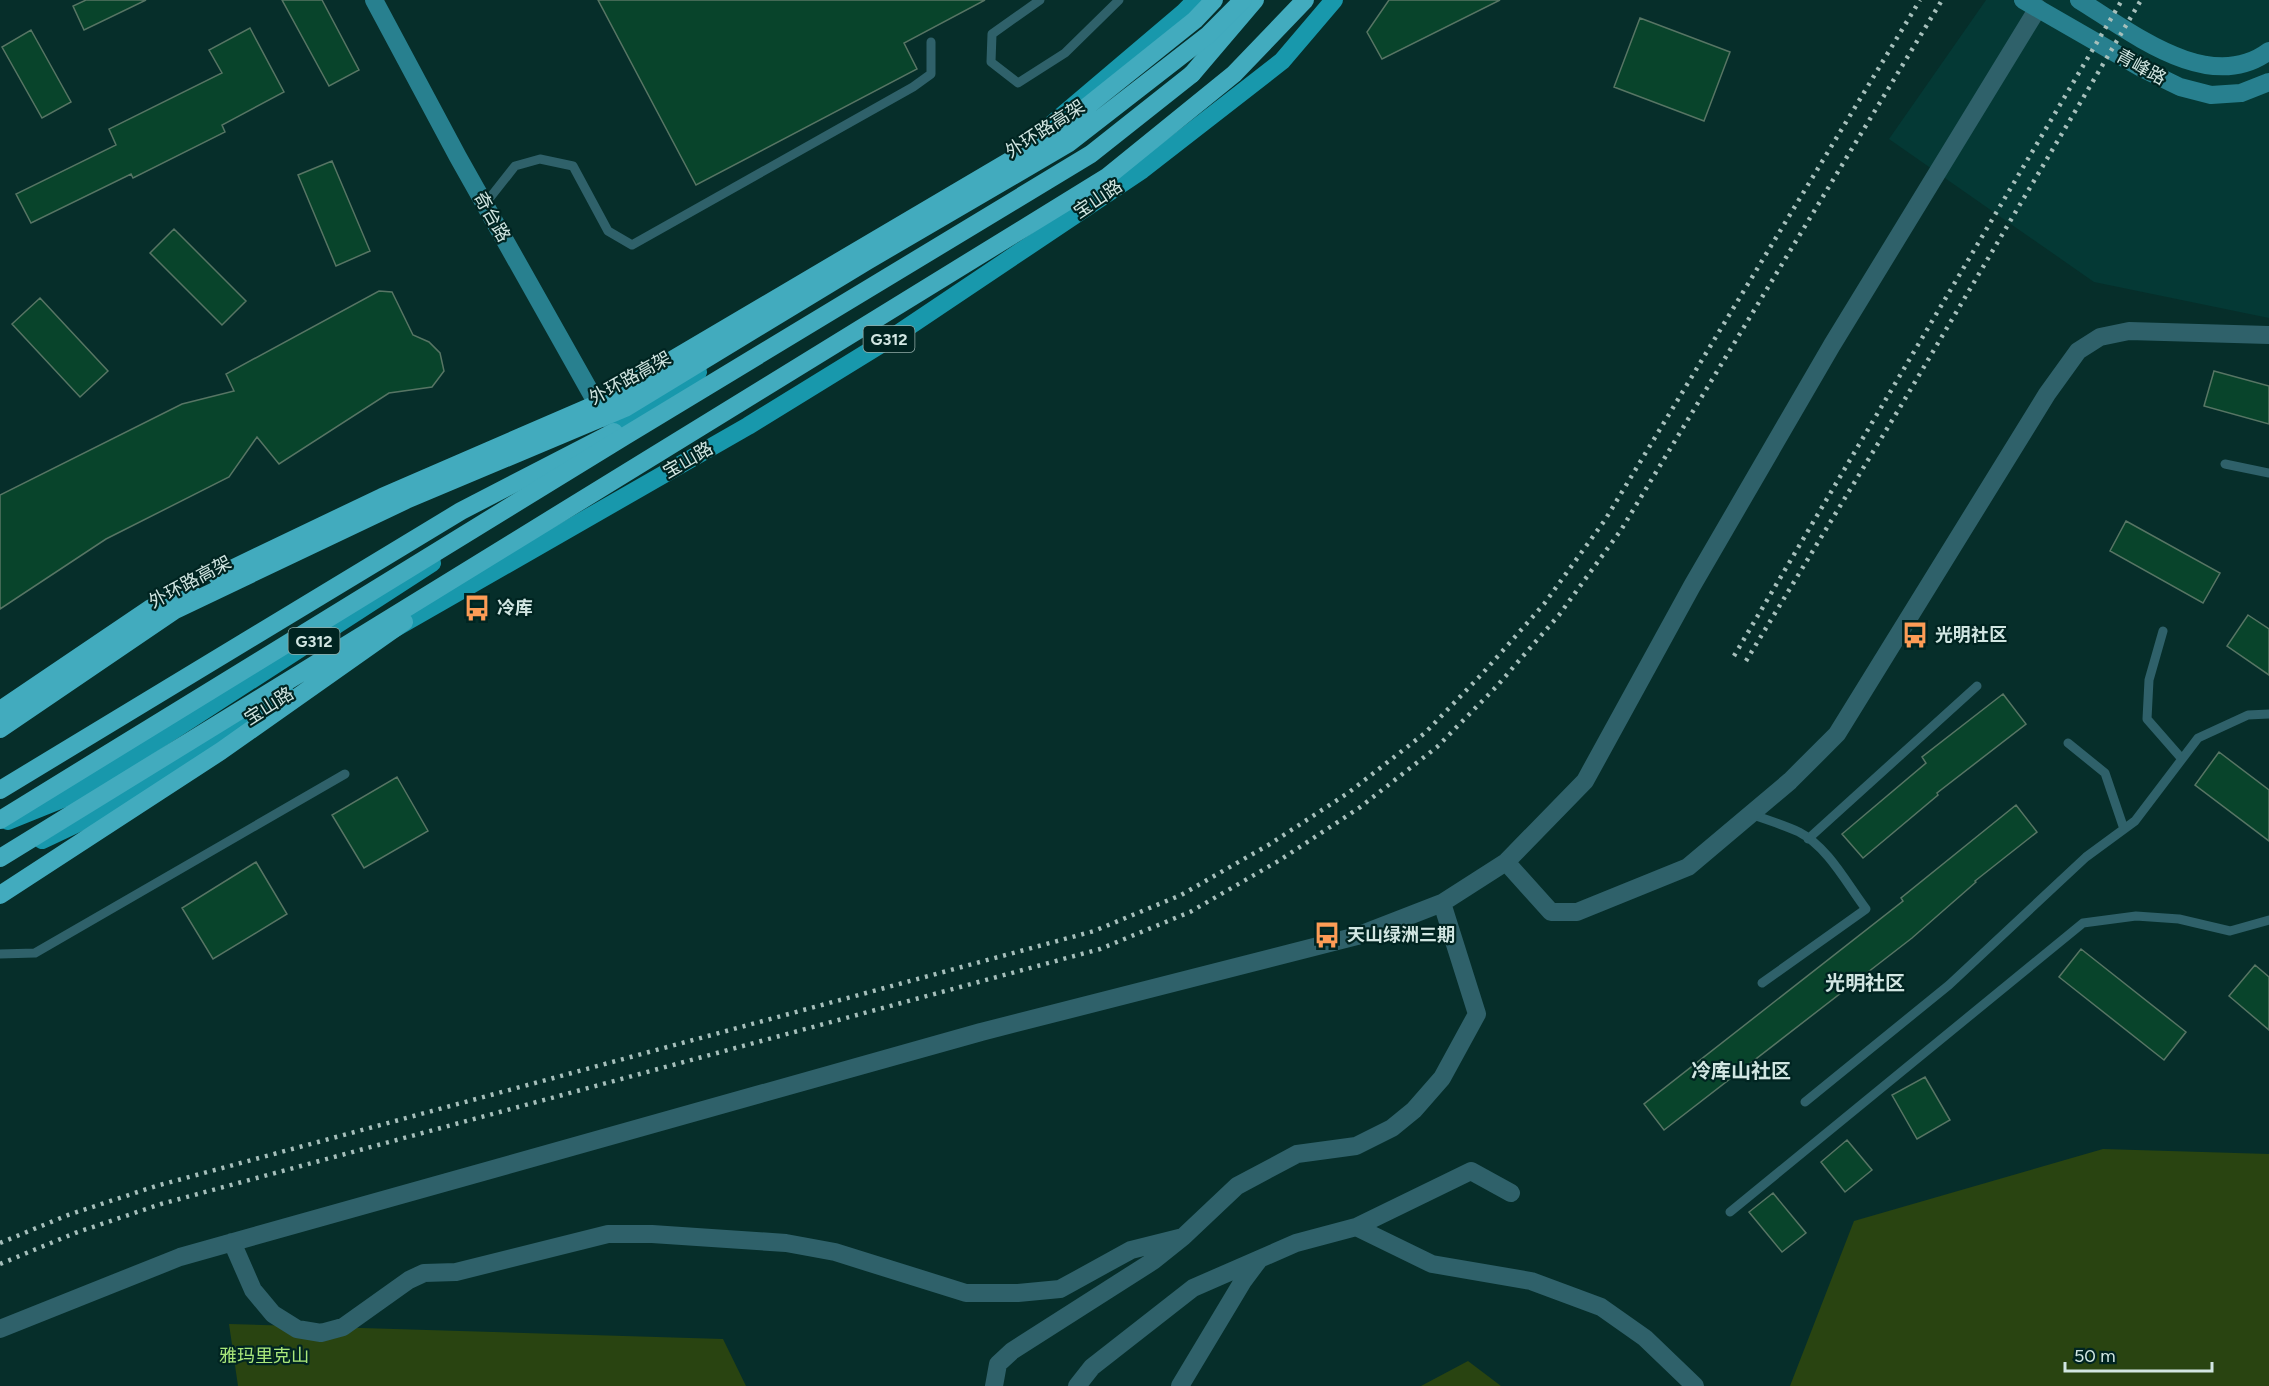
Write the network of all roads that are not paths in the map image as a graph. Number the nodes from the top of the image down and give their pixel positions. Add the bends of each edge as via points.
1 (374, 0) edge
2 (1040, 0) edge
3 (1119, 0) edge
4 (1196, 0) edge
5 (1214, 0) edge
6 (1243, 0) edge
7 (1255, 0) edge
8 (1305, 0) edge
9 (1334, 0) edge
10 (2079, 0) edge
11 (2030, 4) edge
12 (931, 42) dead end
13 (2269, 51) edge
14 (2269, 82) edge
15 (485, 204) junction
16 (2269, 335) edge
17 (614, 432) junction
18 (2225, 464) dead end
19 (2269, 473) edge
20 (404, 622) junction
21 (2163, 631) dead end
22 (1977, 686) dead end
23 (0, 710) edge
24 (2269, 714) edge
25 (0, 729) edge
26 (2068, 743) dead end
27 (2182, 759) junction
28 (345, 774) dead end
29 (0, 790) edge
30 (1751, 814) junction
31 (0, 822) edge
32 (2124, 829) junction
33 (1808, 839) junction
34 (0, 859) edge
35 (1506, 862) junction
36 (0, 895) edge
37 (1442, 903) junction
38 (2269, 920) edge
39 (0, 954) edge
40 (1762, 983) dead end
41 (1805, 1102) dead end
42 (1511, 1193) dead end
43 (1730, 1212) dead end
44 (1356, 1227) junction
45 (1183, 1237) junction
46 (232, 1242) junction
47 (1259, 1259) junction
48 (0, 1329) edge
49 (994, 1386) edge
50 (1077, 1386) edge
51 (1180, 1386) edge
52 (1695, 1386) edge

1 - 15 street, 奇台路
2 - 3 lane via 992,34 991,62 1018,83 1065,52
4 - 17 main road, 宝山路 / G312 via 1049,126
5 - 23 highway, 外环路高架, bridge via 1195,20 1045,140 599,403 382,497 151,608
6 - 25 highway, 外环路高架, bridge via 1209,35 1069,143 625,408 406,500 175,610
7 - 31 highway, bridge via 1192,74 1090,154 625,435
8 - 34 highway via 1234,74 1107,177
9 - 20 main road, 宝山路 / G312 via 1282,61 1113,190 899,333 748,426
10 - 13 street, 青峰路 via 2191,62 2230,66
11 - 14 street, 青峰路 via 2180,87 2211,94 2241,93
11 - 35 street via 1692,586 1585,781
12 - 15 lane via 931,74 913,87 632,245 608,231 573,166 540,159 515,166
15 - 17 street, 奇台路
16 - 30 street via 2129,331 2100,337 2078,351 2047,394 1837,734 1790,782
17 - 29 highway via 461,511
17 - 31 main road, 宝山路 / G312 via 406,582 75,794
18 - 19 lane
20 - 34 main road, 宝山路 / G312 via 95,815
20 - 36 highway via 221,751
21 - 27 lane via 2149,680 2147,719
22 - 33 lane
24 - 27 lane via 2248,715 2198,738
26 - 32 lane via 2105,773
27 - 32 lane
28 - 39 lane via 35,953
30 - 33 lane
30 - 35 street via 1688,867 1577,912 1551,912
32 - 41 lane via 2086,857 1949,985
33 - 40 lane via 1824,852 1866,909
35 - 37 street
37 - 45 street via 1477,1014 1442,1078 1392,1128 1356,1146 1297,1154 1238,1186
37 - 46 street via 1357,936 970,1035
38 - 43 lane via 2230,931 2179,919 2136,916 2083,923
42 - 44 street via 1471,1171
44 - 47 street via 1296,1243
44 - 52 street via 1432,1264 1531,1281 1601,1307 1645,1338
45 - 46 street via 1131,1250 1060,1289 966,1293 835,1252 786,1243 608,1234 456,1272 424,1273 343,1327 321,1333 297,1329 273,1314 253,1290
45 - 49 street via 1153,1261 1012,1351 998,1364
46 - 48 street via 180,1257
47 - 50 street via 1193,1288 1092,1367
47 - 51 street

